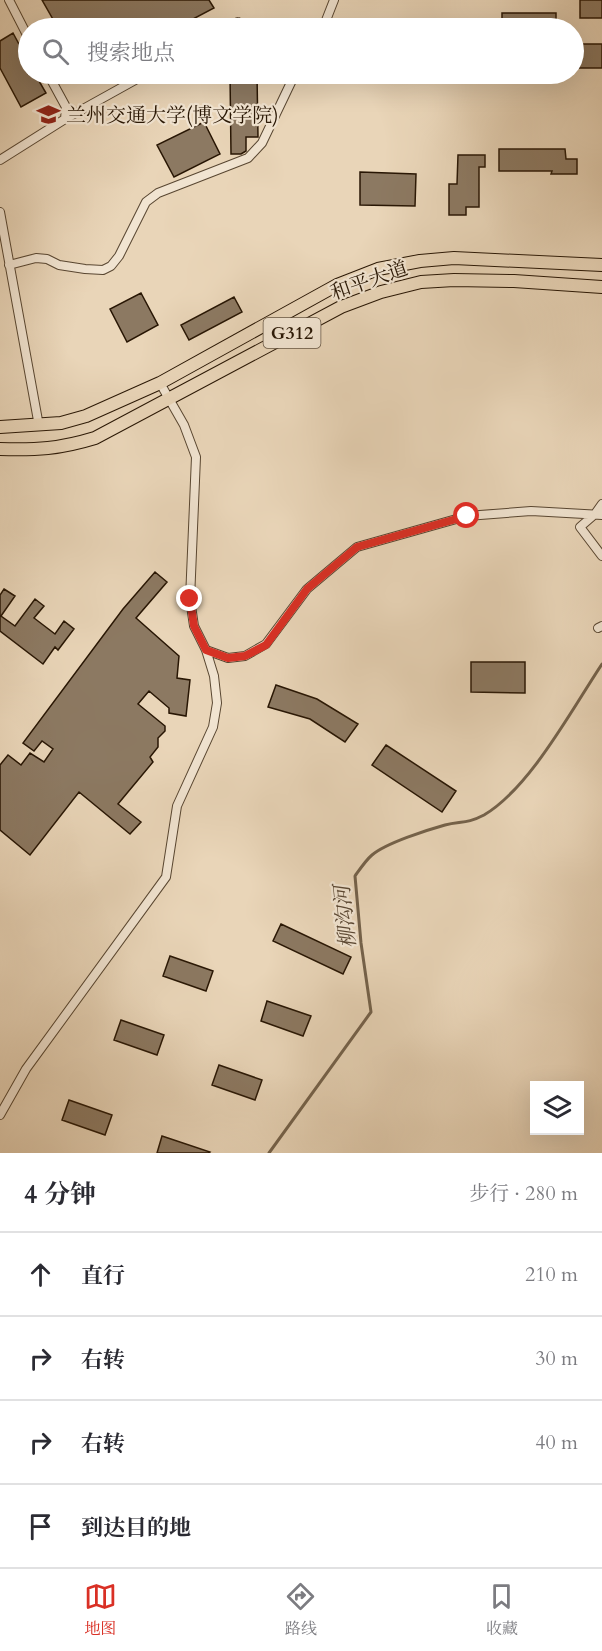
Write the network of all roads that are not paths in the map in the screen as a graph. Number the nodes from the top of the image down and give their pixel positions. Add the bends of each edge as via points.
1 (9, 0) edge
2 (334, 0) edge
3 (18, 18) edge
4 (327, 18) edge
5 (53, 84) edge
6 (128, 84) edge
7 (290, 84) edge
8 (65, 119) junction
9 (0, 160) edge
10 (0, 212) edge
11 (9, 265) junction
12 (602, 265) edge
13 (602, 287) edge
14 (160, 383) junction
15 (169, 398) junction
16 (39, 426) junction
17 (0, 427) edge
18 (0, 449) edge
19 (602, 504) edge
20 (599, 515) edge
21 (602, 556) edge
22 (206, 650) junction
23 (0, 1115) edge

1 - 3 street
2 - 4 street
5 - 8 street via 66,107
6 - 8 street
7 - 11 street via 254,152 146,202 111,266 103,270 85,269 36,258
8 - 9 street
10 - 11 street
11 - 16 street
12 - 14 highway, 和平大道 / G312 via 454,258 378,269 337,285
13 - 15 highway, 和平大道 / G312 via 514,281 421,282 340,307
14 - 15 street
14 - 16 highway, 和平大道 / G312 via 86,416
15 - 18 highway, 和平大道 / G312 via 95,438 67,447 40,451
15 - 22 street via 196,457 190,599 194,626
16 - 17 highway, 和平大道 / G312
19 - 20 street
20 - 21 street via 580,527
20 - 22 street via 531,511 467,516 357,547 307,589 266,645 245,656 228,658
22 - 23 street via 217,703 213,727 177,806 166,877 26,1069

